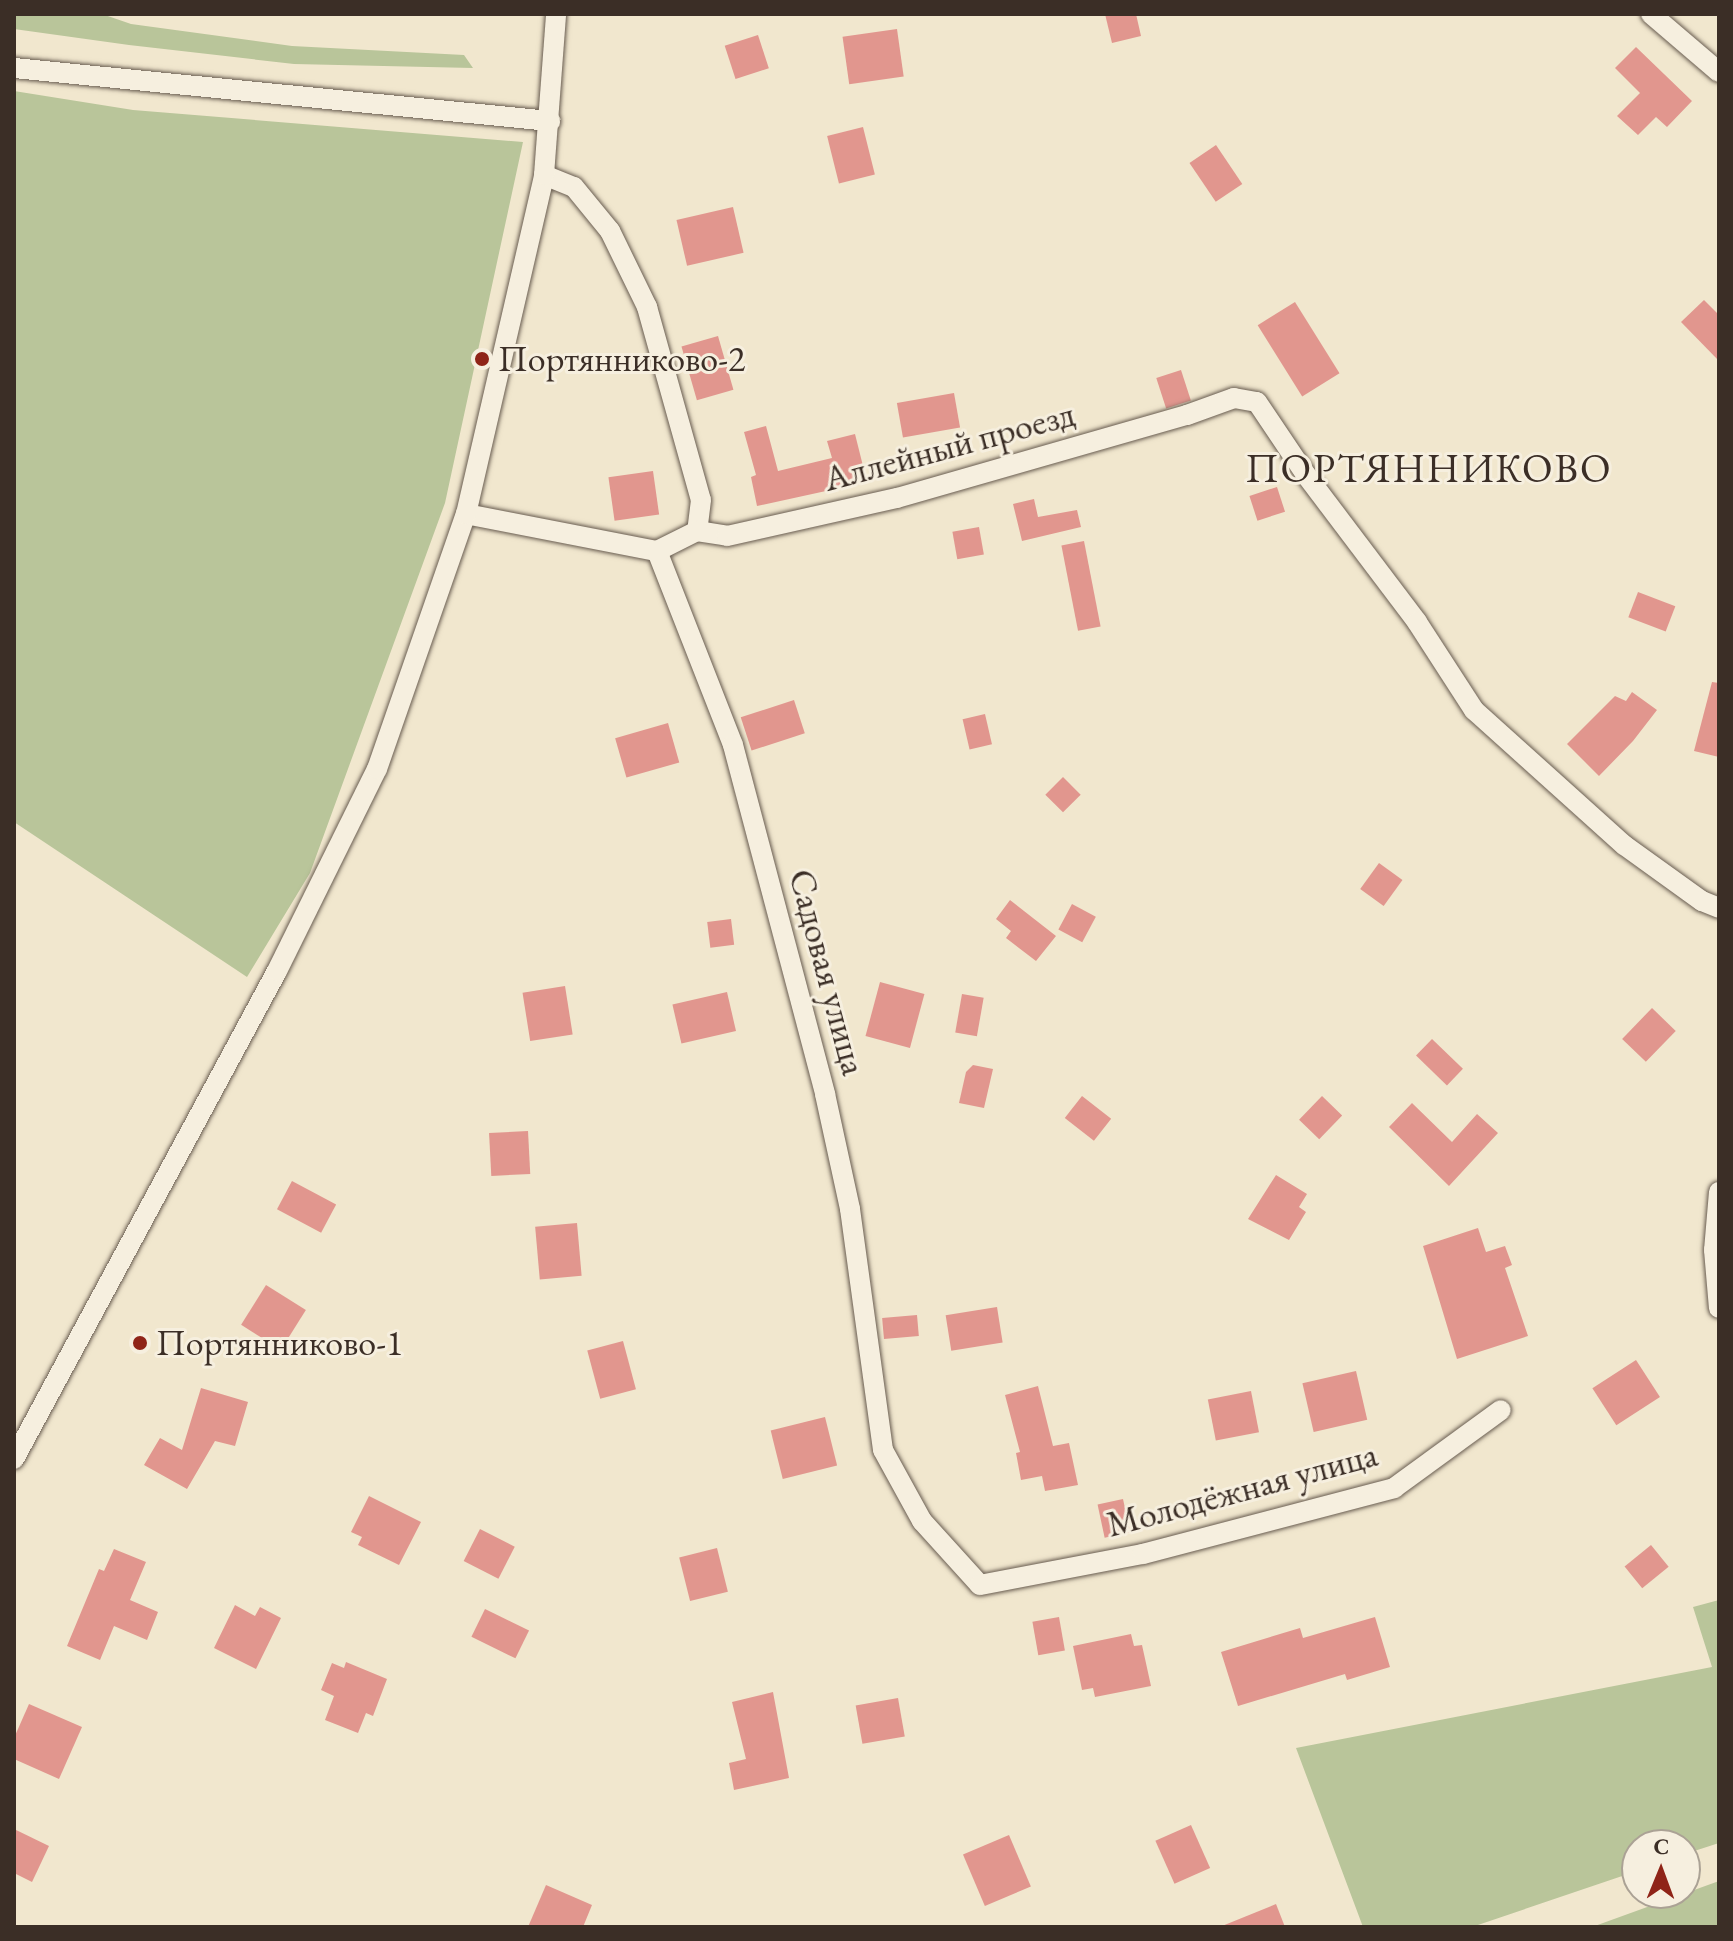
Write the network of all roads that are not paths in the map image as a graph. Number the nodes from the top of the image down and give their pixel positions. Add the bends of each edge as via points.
1 (556, 14) edge
2 (1651, 14) edge
3 (14, 68) edge
4 (1719, 72) edge
5 (550, 121) junction
6 (544, 175) junction
7 (466, 514) junction
8 (697, 531) junction
9 (657, 551) junction
10 (1719, 908) edge
11 (1719, 1192) edge
12 (1719, 1308) edge
13 (1501, 1410) dead end
14 (14, 1459) edge
15 (980, 1585) joint

1 - 5 street
2 - 4 street
3 - 5 street
5 - 6 street
6 - 7 street
6 - 8 street via 574,187 610,231 647,307 701,500
7 - 9 street
7 - 14 street via 377,769 277,971
8 - 9 street
8 - 10 street, Аллейный проезд via 727,536 897,498 1234,398 1257,402 1417,622 1474,710 1624,845
9 - 15 street, Садовая улица via 733,745 825,1094 850,1209 883,1450 922,1521
11 - 12 street via 1714,1250
13 - 15 street, Молодёжная улица via 1394,1488 1143,1554

